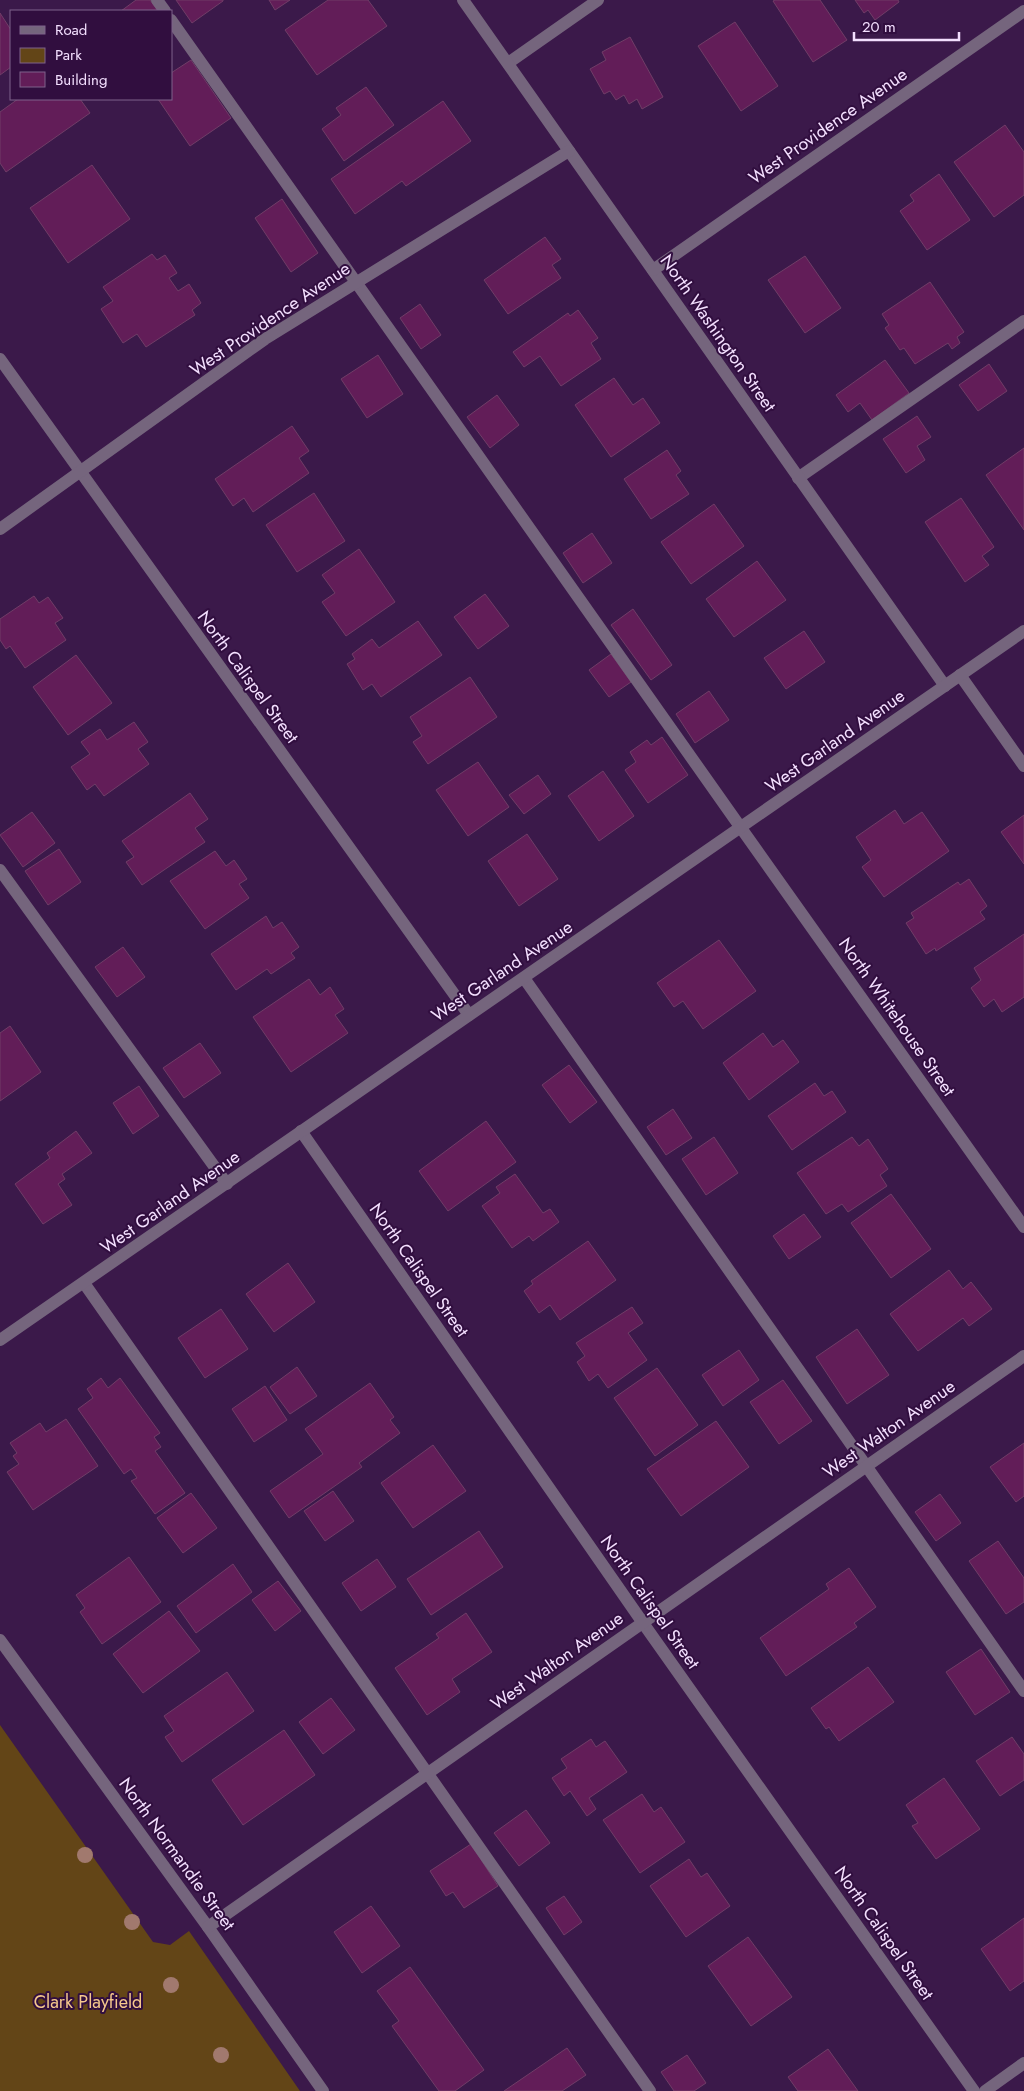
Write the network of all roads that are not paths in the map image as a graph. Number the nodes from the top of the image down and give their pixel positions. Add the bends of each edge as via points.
1 (463, 0) edge
2 (598, 0) edge
3 (1024, 11) edge
4 (172, 21) edge
5 (508, 63) junction
6 (569, 151) junction
7 (653, 270) junction
8 (356, 282) junction
9 (1024, 321) edge
10 (0, 358) edge
11 (80, 473) junction
12 (798, 478) junction
13 (0, 529) edge
14 (1024, 631) edge
15 (960, 675) junction
16 (945, 686) junction
17 (1024, 766) edge
18 (741, 828) junction
19 (0, 870) edge
20 (524, 978) junction
21 (469, 1015) junction
22 (301, 1130) junction
23 (228, 1184) junction
24 (1024, 1228) edge
25 (84, 1283) junction
26 (0, 1340) edge
27 (1024, 1356) edge
28 (866, 1466) junction
29 (642, 1622) junction
30 (0, 1640) edge
31 (1024, 1691) edge
32 (427, 1773) junction
33 (208, 1926) junction
34 (1024, 2063) edge
35 (323, 2091) edge
36 (650, 2091) edge
37 (974, 2091) edge
38 (985, 2091) edge

1 - 5 street, North Washington Street
2 - 5 street
3 - 7 street, West Providence Avenue
4 - 8 street, North Whitehouse Street
5 - 6 street, North Washington Street
6 - 7 street, North Washington Street
6 - 8 street, West Providence Avenue
7 - 12 street, North Washington Street
8 - 11 street, West Providence Avenue via 265,339
8 - 18 street, North Whitehouse Street
9 - 12 street
10 - 11 street, North Calispel Street
11 - 13 street, West Providence Avenue
11 - 21 street, North Calispel Street
12 - 16 street, North Washington Street
14 - 15 street, West Garland Avenue
15 - 16 street, West Garland Avenue
15 - 17 street
16 - 18 street, West Garland Avenue
18 - 20 street, West Garland Avenue
18 - 24 street, North Whitehouse Street
19 - 23 street
20 - 21 street, West Garland Avenue
20 - 28 street
21 - 22 street, West Garland Avenue
22 - 23 street, West Garland Avenue
22 - 29 street, North Calispel Street
23 - 25 street, West Garland Avenue
25 - 26 street, West Garland Avenue
25 - 32 street
27 - 28 street, West Walton Avenue
28 - 29 street, West Walton Avenue
28 - 31 street
29 - 32 street, West Walton Avenue
29 - 37 street, North Calispel Street
30 - 33 street, North Normandie Street
32 - 33 street, West Walton Avenue
32 - 36 street
33 - 35 street, North Normandie Street
34 - 38 street

